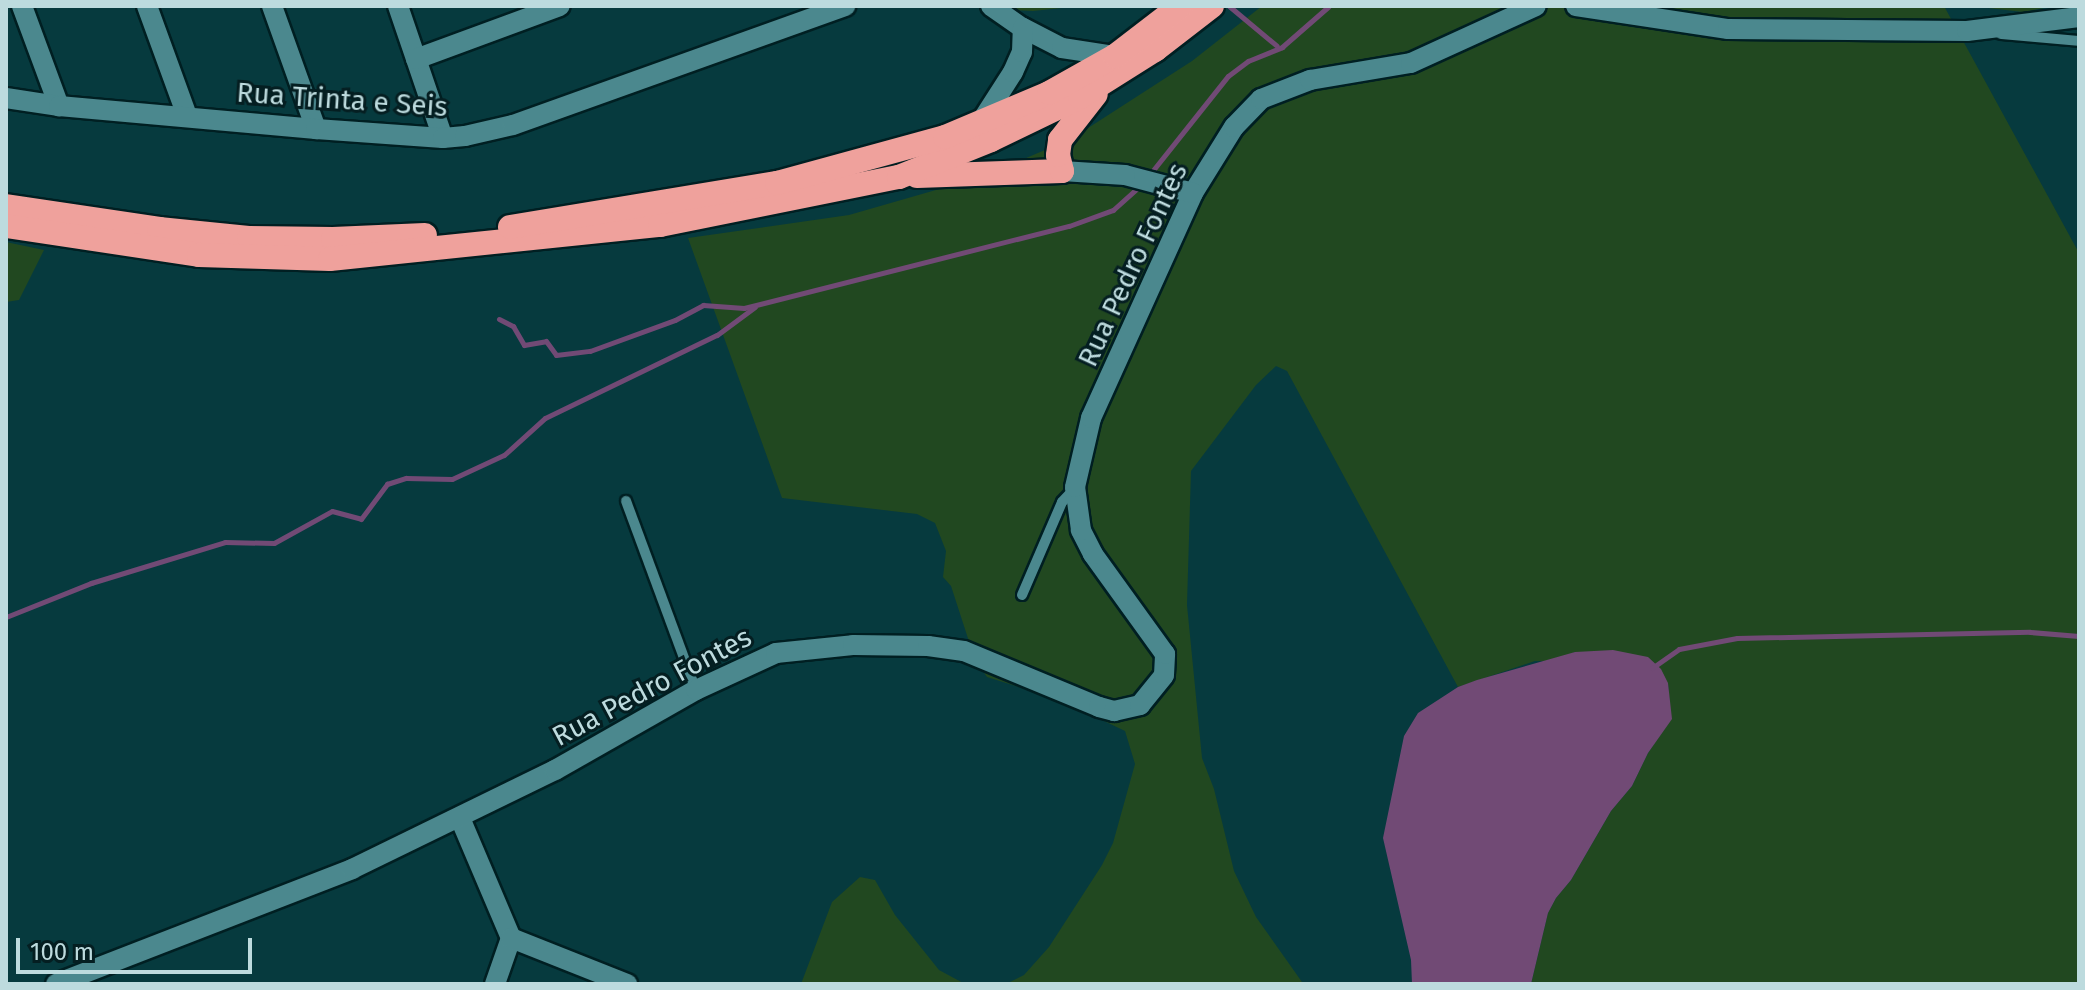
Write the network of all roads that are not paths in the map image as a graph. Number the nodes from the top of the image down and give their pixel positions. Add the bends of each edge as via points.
1 (22, 6) edge
2 (147, 6) edge
3 (272, 6) edge
4 (398, 6) edge
5 (560, 6) edge
6 (845, 6) edge
7 (991, 6) edge
8 (1180, 6) edge
9 (1212, 6) edge
10 (1536, 6) edge
11 (1576, 6) edge
12 (2079, 17) edge
13 (1023, 28) junction
14 (1967, 31) junction
15 (2079, 41) edge
16 (416, 59) junction
17 (1112, 67) junction
18 (6, 98) edge
19 (59, 106) junction
20 (187, 116) junction
21 (981, 122) junction
22 (316, 129) junction
23 (443, 138) junction
24 (1062, 171) junction
25 (899, 177) junction
26 (1193, 193) junction
27 (6, 206) edge
28 (6, 226) edge
29 (1075, 487) junction
30 (626, 501) dead end
31 (1022, 595) dead end
32 (696, 690) junction
33 (460, 818) junction
34 (511, 938) junction
35 (56, 984) edge
36 (495, 984) edge
37 (627, 984) edge

1 - 19 street
2 - 20 street
3 - 22 street
4 - 16 street
5 - 16 street
6 - 23 street, Rua Trinta e Seis via 513,125
7 - 13 street
8 - 17 highway
9 - 17 highway
10 - 26 street, Rua Pedro Fontes via 1411,63 1310,80 1261,99 1234,127
11 - 14 street via 1728,29
12 - 14 street
13 - 17 street
13 - 21 street via 1022,52
14 - 15 lane
16 - 23 street
17 - 21 highway
17 - 24 highway via 1065,130 1058,155
17 - 25 highway via 991,140
18 - 19 street, Rua Trinta e Seis
19 - 20 street, Rua Trinta e Seis
20 - 22 street, Rua Trinta e Seis
21 - 27 highway via 945,137 777,183 467,232 249,238
22 - 23 street, Rua Trinta e Seis
24 - 25 highway
24 - 26 street via 1117,173
25 - 28 highway via 660,225 330,259 199,255
26 - 29 street, Rua Pedro Fontes via 1091,418
29 - 31 lane via 1062,502
29 - 32 street, Rua Pedro Fontes via 1081,530 1093,554 1165,654 1164,675 1140,705 1114,711 1099,707 964,651 928,646 853,645 776,653
30 - 32 lane
32 - 33 street, Rua Pedro Fontes
33 - 34 street
33 - 35 street, Rua Pedro Fontes via 352,869
34 - 36 street
34 - 37 street

